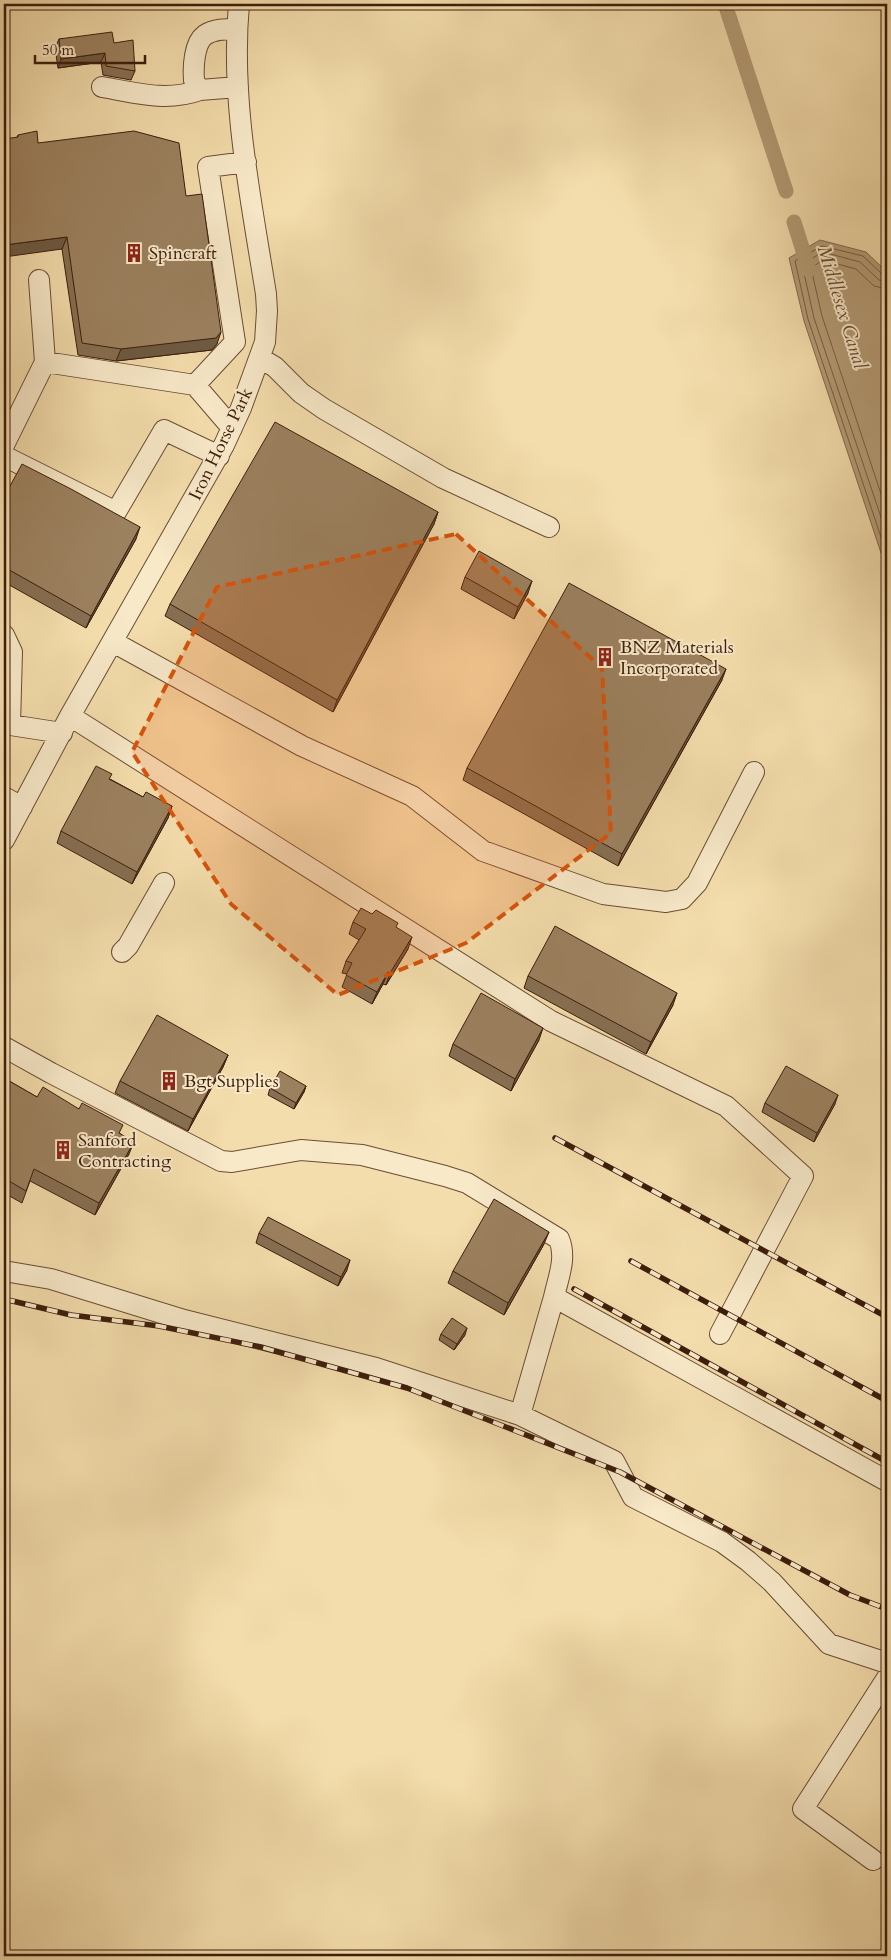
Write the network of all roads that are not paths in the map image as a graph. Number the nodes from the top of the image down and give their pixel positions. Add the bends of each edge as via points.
1 (239, 4) edge
2 (236, 29) junction
3 (102, 87) dead end
4 (238, 87) junction
5 (200, 90) junction
6 (246, 162) junction
7 (39, 280) dead end
8 (260, 358) junction
9 (45, 362) junction
10 (195, 386) junction
11 (232, 428) junction
12 (4, 445) edge
13 (4, 456) edge
14 (219, 456) junction
15 (549, 527) dead end
16 (4, 635) edge
17 (113, 642) junction
18 (7, 724) edge
19 (66, 725) junction
20 (754, 772) dead end
21 (4, 797) edge
22 (22, 807) junction
23 (4, 840) edge
24 (164, 883) dead end
25 (122, 952) dead end
26 (4, 1047) edge
27 (4, 1271) edge
28 (554, 1297) junction
29 (720, 1334) dead end
30 (520, 1415) junction
31 (887, 1480) edge
32 (887, 1663) edge
33 (887, 1678) edge
34 (873, 1860) dead end

1 - 2 street, Iron Horse Park
2 - 4 street, Iron Horse Park
2 - 5 street via 213,31 204,35 199,43 194,82
3 - 5 street via 150,96 183,96
4 - 5 street
4 - 6 street, Iron Horse Park
6 - 8 street, Iron Horse Park via 267,311 265,342
6 - 10 street via 208,167 235,342
7 - 9 street
8 - 11 street, Iron Horse Park
8 - 15 street via 275,366 301,393 324,409 443,478
9 - 10 street
9 - 12 street
10 - 11 street
11 - 14 street, Iron Horse Park
13 - 14 street via 116,512 164,430
14 - 17 street, Iron Horse Park
16 - 18 street via 12,652
17 - 19 street, Iron Horse Park
17 - 20 street via 302,746 412,796 483,851 603,894 666,902 682,899 697,883
18 - 19 street
19 - 22 street, Iron Horse Park
19 - 29 street via 551,1021 726,1106 803,1176
21 - 22 street
22 - 23 street, Iron Horse Park
24 - 25 street
26 - 28 street via 221,1161 321,1150 362,1155 467,1183 559,1239 563,1258
27 - 30 street via 52,1279 184,1320 376,1368
28 - 30 street
28 - 31 street
30 - 32 street via 614,1461 633,1498 722,1542 748,1560 829,1644
33 - 34 street via 803,1809

